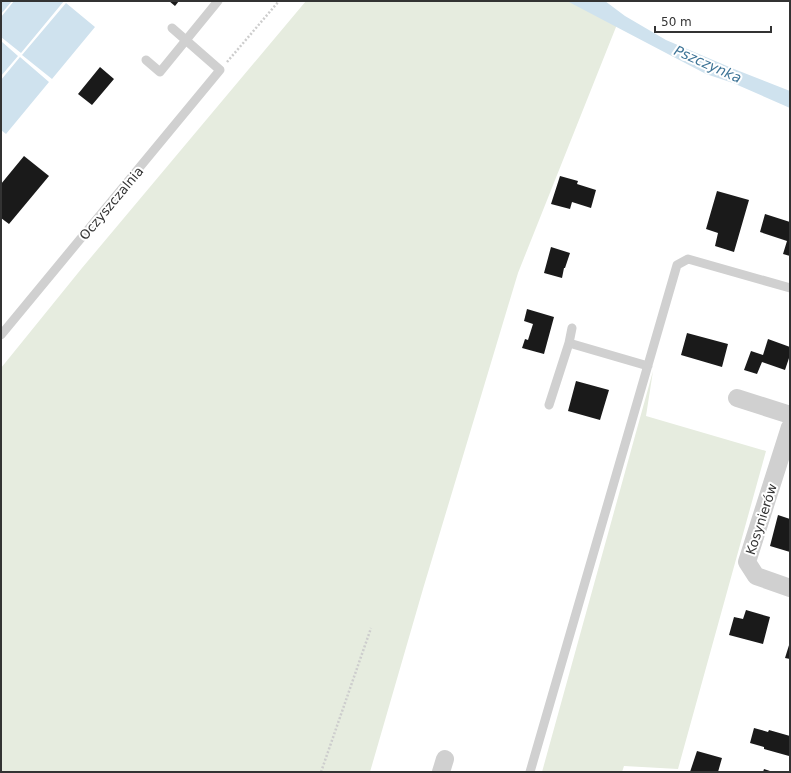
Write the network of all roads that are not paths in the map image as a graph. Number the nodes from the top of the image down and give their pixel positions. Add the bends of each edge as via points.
1 (218, 1) edge
2 (172, 28) dead end
3 (187, 40) junction
4 (146, 60) dead end
5 (790, 288) edge
6 (572, 328) dead end
7 (1, 335) edge
8 (569, 343) junction
9 (648, 366) junction
10 (737, 398) dead end
11 (549, 405) dead end
12 (790, 414) edge
13 (790, 427) edge
14 (790, 588) edge
15 (530, 772) edge

1 - 3 lane
2 - 3 lane
3 - 4 lane via 160,72
3 - 7 lane, Oczyszczalnia via 220,70
5 - 9 lane via 688,259 677,265
6 - 8 lane
8 - 9 lane
8 - 11 lane
9 - 15 lane
10 - 12 street
13 - 14 street, Kosynierów via 747,562 756,576

